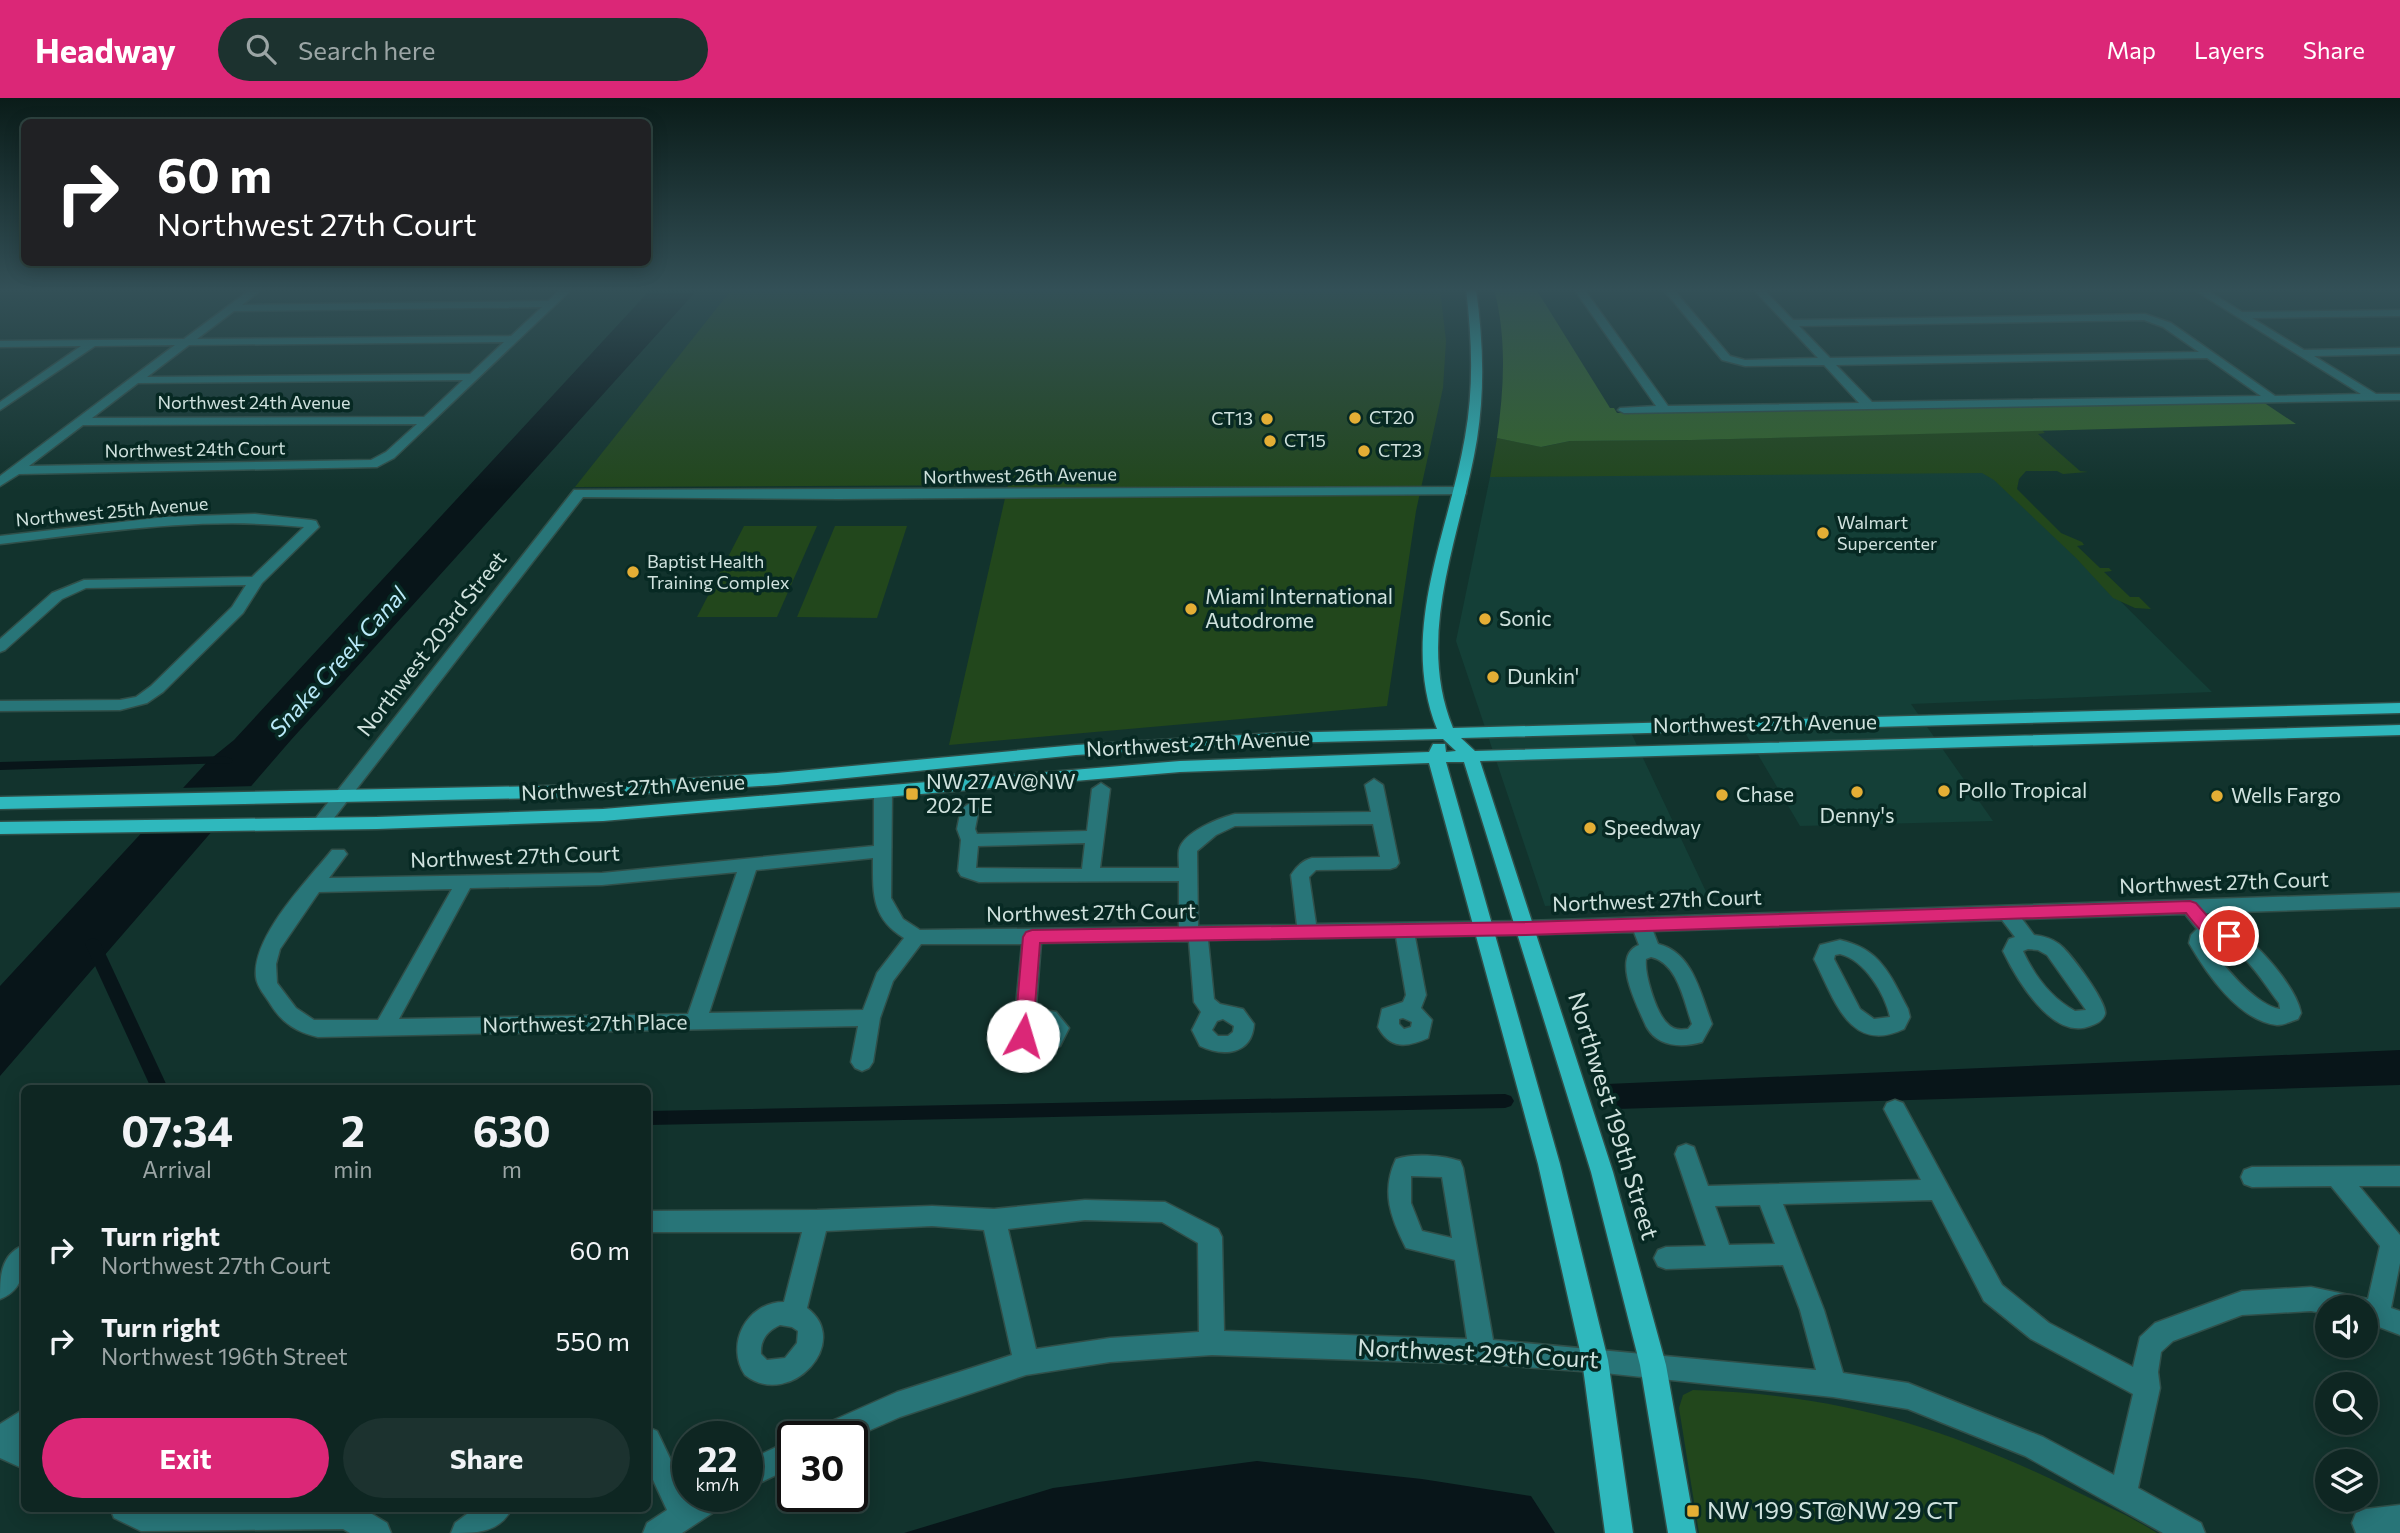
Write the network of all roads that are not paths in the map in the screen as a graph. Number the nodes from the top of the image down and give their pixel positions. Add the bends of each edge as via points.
1 (74, 356) edge
2 (169, 356) edge
3 (494, 356) edge
4 (1477, 356) edge
5 (1627, 356) edge
6 (1724, 356) edge
7 (1822, 356) edge
8 (2158, 356) edge
9 (2212, 356) edge
10 (2306, 356) edge
11 (1828, 362) junction
12 (471, 377) junction
13 (138, 380) junction
14 (2372, 397) junction
15 (2400, 397) edge
16 (2274, 400) junction
17 (1869, 406) junction
18 (0, 407) edge
19 (1624, 410) dead end
20 (1665, 410) junction
21 (426, 420) junction
22 (83, 422) junction
23 (17, 470) junction
24 (0, 482) edge
25 (1461, 491) junction
26 (579, 493) joint
27 (2, 541) edge
28 (256, 580) junction
29 (0, 647) edge
30 (0, 706) edge
31 (2400, 708) edge
32 (1906, 721) junction
33 (2400, 730) edge
34 (1446, 732) junction
35 (1858, 745) junction
36 (1076, 750) junction
37 (1436, 755) junction
38 (1470, 755) junction
39 (1078, 774) junction
40 (698, 784) junction
41 (1374, 785) dead end
42 (1101, 789) dead end
43 (883, 792) junction
44 (340, 798) junction
45 (0, 803) edge
46 (689, 809) junction
47 (970, 809) dead end
48 (1380, 818) junction
49 (321, 823) junction
50 (0, 828) edge
51 (1093, 837) junction
52 (970, 840) junction
53 (883, 851) junction
54 (338, 854) dead end
55 (749, 863) junction
56 (1189, 874) junction
57 (1090, 876) junction
58 (464, 883) junction
59 (316, 885) junction
60 (2400, 900) edge
61 (2190, 907) junction
62 (2008, 913) junction
63 (1824, 919) junction
64 (1641, 925) junction
65 (1526, 928) junction
66 (1483, 929) junction
67 (1404, 930) junction
68 (1307, 932) junction
69 (2211, 933) junction
70 (1194, 934) junction
71 (916, 936) junction
72 (1032, 937) junction
73 (2028, 942) dead end
74 (1840, 947) dead end
75 (1651, 950) dead end
76 (1410, 1011) dead end
77 (1216, 1013) dead end
78 (870, 1018) junction
79 (1033, 1019) dead end
80 (696, 1021) junction
81 (384, 1028) junction
82 (862, 1062) dead end
83 (1895, 1109) dead end
84 (1686, 1154) dead end
85 (2400, 1176) edge
86 (2252, 1177) dead end
87 (2337, 1177) junction
88 (1937, 1190) junction
89 (1768, 1195) junction
90 (1700, 1196) junction
91 (994, 1220) junction
92 (817, 1221) junction
93 (651, 1222) edge
94 (2396, 1243) edge
95 (1466, 1252) dead end
96 (1791, 1254) junction
97 (1721, 1256) junction
98 (1667, 1258) dead end
99 (21, 1260) edge
100 (0, 1288) edge
101 (2315, 1300) edge
102 (793, 1313) dead end
103 (2381, 1315) edge
104 (1212, 1343) junction
105 (1482, 1353) junction
106 (1595, 1360) junction
107 (1026, 1363) junction
108 (1653, 1365) junction
109 (1833, 1384) junction
110 (2147, 1388) junction
111 (861, 1421) edge
112 (21, 1424) edge
113 (0, 1432) edge
114 (0, 1441) edge
115 (651, 1446) edge
116 (21, 1454) edge
117 (2123, 1494) junction
118 (132, 1512) edge
119 (287, 1512) edge
120 (493, 1512) edge
121 (686, 1512) edge
122 (683, 1514) junction
123 (2400, 1519) edge
124 (377, 1533) edge
125 (465, 1533) edge
126 (657, 1533) edge
127 (1619, 1533) edge
128 (1682, 1533) edge
129 (2191, 1533) edge
130 (2379, 1533) edge

1 - 18 street
2 - 13 street
3 - 12 street
4 - 25 main road
5 - 20 street
6 - 11 street via 1734,362
7 - 11 street
8 - 11 street
9 - 16 street
10 - 14 street
11 - 17 street
12 - 13 street
12 - 21 street
13 - 22 street
14 - 15 street
14 - 16 street
16 - 17 street
17 - 20 street
19 - 20 street
21 - 22 street, Northwest 24th Avenue
21 - 23 street, Northwest 24th Court via 390,455 373,464
22 - 23 street
23 - 24 street
25 - 26 street, Northwest 26th Avenue
25 - 34 main road via 1430,626 1434,686
26 - 44 street, Northwest 203rd Street
27 - 28 street, Northwest 25th Avenue via 165,521 256,518 311,524 311,531
28 - 29 street via 96,583 69,588
28 - 30 street via 238,610 142,700 120,705
31 - 32 main road, Northwest 27th Avenue
32 - 34 main road, Northwest 27th Avenue
32 - 35 main road via 1866,732
33 - 35 main road, Northwest 27th Avenue
34 - 36 main road, Northwest 27th Avenue
34 - 37 main road
34 - 38 main road, Northwest 199th Street
35 - 38 main road, Northwest 27th Avenue
36 - 39 main road
36 - 40 main road, Northwest 27th Avenue
37 - 38 main road, Northwest 27th Avenue
37 - 39 main road, Northwest 27th Avenue
37 - 66 main road
38 - 65 main road, Northwest 199th Street
39 - 43 main road, Northwest 27th Avenue
40 - 44 main road, Northwest 27th Avenue
40 - 46 main road
41 - 48 street
42 - 51 street
43 - 46 main road, Northwest 27th Avenue
43 - 53 street
44 - 45 main road, Northwest 27th Avenue
44 - 49 street, Northwest 203rd Street
46 - 49 main road, Northwest 27th Avenue
47 - 52 street via 966,828
48 - 56 street via 1225,822 1203,833 1188,849
48 - 68 street via 1390,863 1312,864 1300,875
49 - 50 main road, Northwest 27th Avenue
51 - 52 street
51 - 57 street
52 - 57 street via 967,871 979,876
53 - 55 street, Northwest 27th Court
53 - 71 street via 883,898 897,924
54 - 59 street
55 - 58 street, Northwest 27th Court via 602,879
55 - 80 street
56 - 57 street
56 - 70 street
58 - 59 street, Northwest 27th Court
58 - 81 street
59 - 81 street, Northwest 27th Place via 284,923 268,952 265,978 281,1005 301,1025
60 - 61 street, Northwest 27th Court
61 - 62 street, Northwest 27th Court
61 - 69 street
62 - 63 street, Northwest 27th Court
62 - 73 street
63 - 64 street, Northwest 27th Court
63 - 74 street
64 - 65 street, Northwest 27th Court
64 - 75 street
65 - 66 street, Northwest 27th Court
65 - 108 main road, Northwest 199th Street via 1602,1172
66 - 67 street, Northwest 27th Court
66 - 106 main road via 1549,1164
67 - 68 street, Northwest 27th Court
67 - 76 street via 1416,995
68 - 70 street, Northwest 27th Court
69 - 69 street via 2229,936 2246,948 2289,1001 2291,1013 2273,1017 2242,998 2199,943 2201,934
70 - 72 street, Northwest 27th Court
70 - 77 street via 1204,1002
71 - 72 street, Northwest 27th Court
71 - 78 street via 884,978
72 - 79 street via 1026,1006
78 - 80 street, Northwest 27th Place
78 - 82 street
80 - 81 street, Northwest 27th Place
83 - 88 street
84 - 90 street
85 - 87 street
86 - 87 street
87 - 94 street
88 - 89 street
88 - 110 street via 1993,1293 2040,1331
89 - 90 street
89 - 96 street
90 - 97 street
91 - 92 street via 932,1216
91 - 104 street via 1085,1210 1165,1212 1210,1237
91 - 107 street
92 - 93 street
92 - 102 street
94 - 103 street
95 - 105 street
96 - 97 street
96 - 109 street
97 - 98 street
99 - 100 street
101 - 110 street via 2242,1303 2164,1332 2150,1346
104 - 105 street, Northwest 29th Court
104 - 107 street, Northwest 29th Court via 1110,1350
105 - 106 street, Northwest 29th Court
106 - 108 street, Northwest 29th Court
106 - 127 main road
107 - 111 street, Northwest 29th Court
108 - 109 street, Northwest 29th Court
108 - 128 main road, Northwest 199th Street
109 - 117 street, Northwest 29th Court via 1908,1396 2034,1446
110 - 117 street
112 - 114 street
113 - 114 street
114 - 116 street
115 - 122 street
117 - 129 street, Northwest 29th Court
118 - 119 street via 141,1517
119 - 124 street via 346,1516
120 - 125 street
121 - 122 street
122 - 126 street
123 - 130 street via 2366,1523

